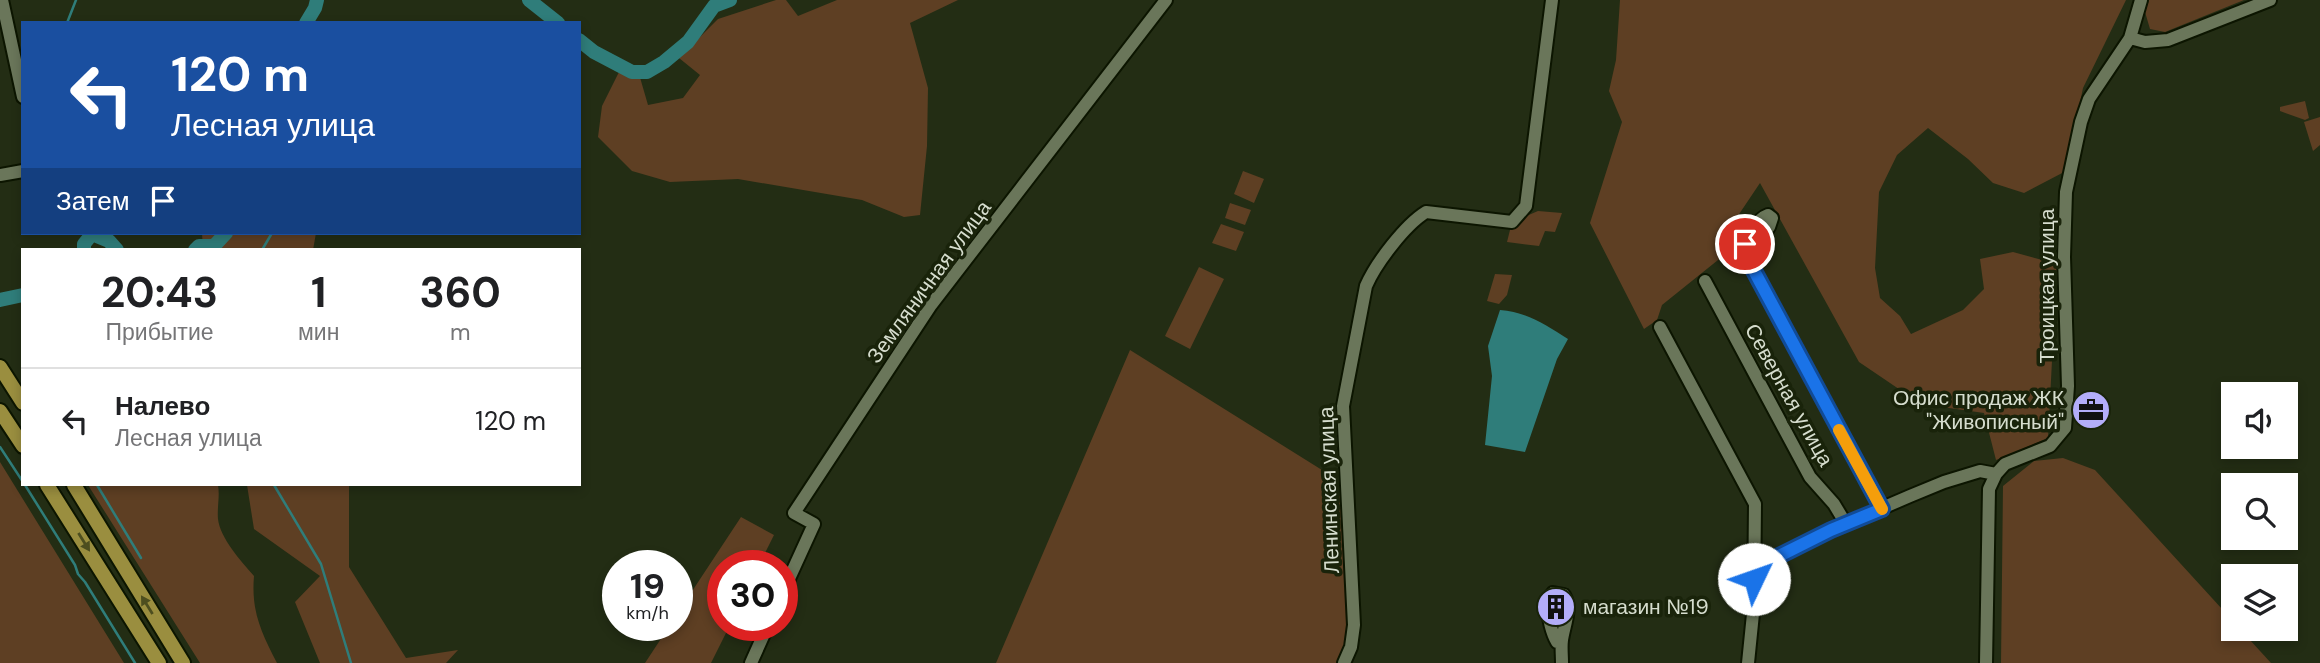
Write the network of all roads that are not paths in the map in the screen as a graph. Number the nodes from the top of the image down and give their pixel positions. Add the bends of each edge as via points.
1 (2, 0) edge
2 (1166, 0) edge
3 (1552, 0) edge
4 (2141, 0) edge
5 (2270, 0) edge
6 (2130, 38) junction
7 (21, 88) edge
8 (21, 171) edge
9 (0, 175) edge
10 (1748, 239) dead end
11 (1705, 281) dead end
12 (1660, 327) dead end
13 (0, 367) edge
14 (21, 400) edge
15 (0, 411) edge
16 (21, 443) edge
17 (1996, 474) junction
18 (48, 486) edge
19 (75, 486) edge
20 (1882, 509) junction
21 (1846, 524) junction
22 (1754, 557) junction
23 (798, 559) edge
24 (1770, 562) junction
25 (1754, 579) junction
26 (761, 641) edge
27 (1562, 642) dead end
28 (159, 663) edge
29 (183, 663) edge
30 (751, 663) edge
31 (1344, 663) edge
32 (1562, 663) edge
33 (1748, 663) edge
34 (1986, 663) edge

1 - 7 street
2 - 23 street, Земляничная улица via 931,305 794,513 814,524
3 - 31 street, Ленинская улица via 1526,206 1512,222 1426,212 1415,219 1372,273 1356,331 1342,416 1354,625
4 - 6 street, Троицкая улица
5 - 6 street via 2168,40
6 - 17 street, Троицкая улица via 2089,99 2066,192 2065,428 2050,446 2005,464
8 - 9 street
10 - 20 street via 1745,254
11 - 21 street, Северная улица via 1810,477
12 - 22 street via 1755,504
13 - 14 main road
15 - 16 main road
17 - 20 street via 1980,471 1956,478
17 - 34 street via 1989,489
18 -> 28 main road
29 -> 19 main road
20 - 21 street
21 - 24 street
22 - 24 street
22 - 25 street
24 - 25 street
25 - 33 street
26 - 30 street
27 - 32 street

